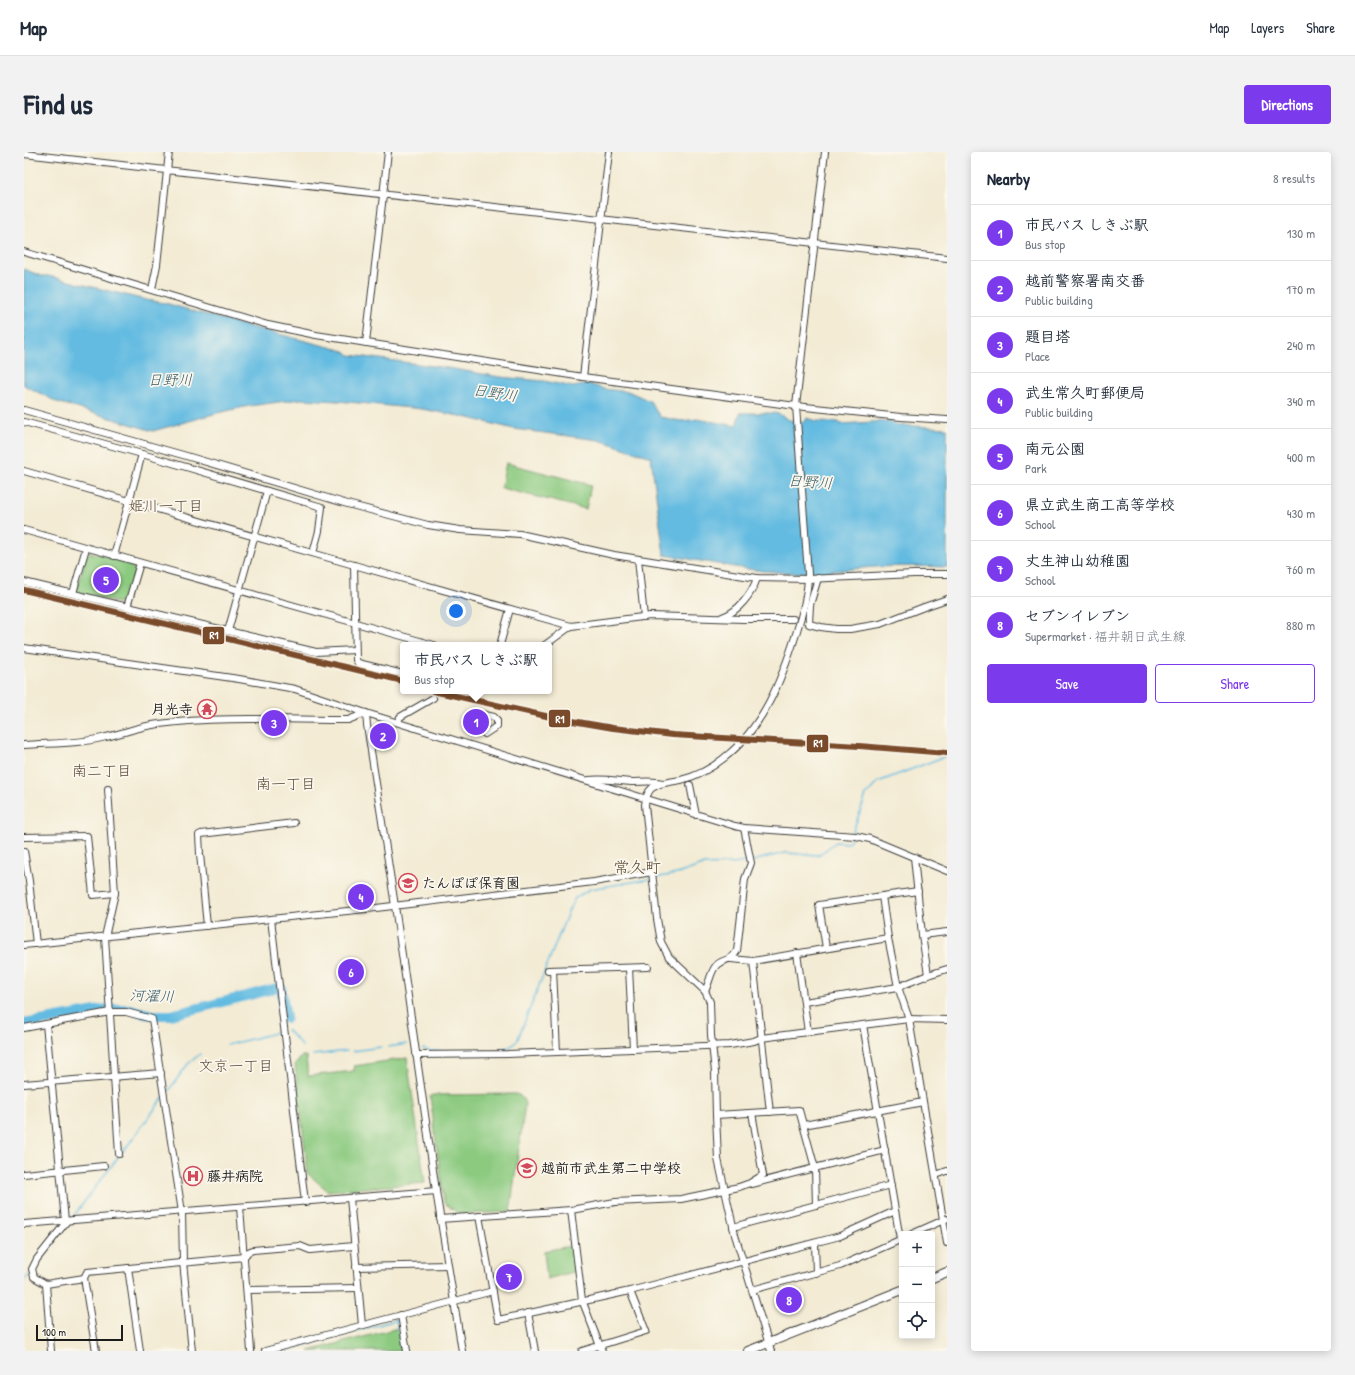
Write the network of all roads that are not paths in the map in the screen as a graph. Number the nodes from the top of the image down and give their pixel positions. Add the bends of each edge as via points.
1 (169, 152) edge
2 (388, 152) edge
3 (609, 152) edge
4 (825, 152) edge
5 (24, 154) edge
6 (167, 170) junction
7 (384, 195) junction
8 (602, 219) junction
9 (815, 243) junction
10 (24, 252) edge
11 (947, 258) edge
12 (152, 289) junction
13 (366, 343) junction
14 (583, 377) junction
15 (796, 406) junction
16 (24, 410) edge
17 (947, 420) edge
18 (24, 422) edge
19 (142, 454) junction
20 (24, 471) edge
21 (267, 491) junction
22 (130, 501) junction
23 (24, 530) edge
24 (254, 536) junction
25 (86, 548) junction
26 (314, 553) junction
27 (114, 556) junction
28 (638, 559) junction
29 (140, 563) junction
30 (354, 565) junction
31 (947, 574) edge
32 (808, 577) junction
33 (757, 578) junction
34 (818, 578) junction
35 (24, 582) edge
36 (239, 591) junction
37 (73, 593) junction
38 (947, 599) edge
39 (127, 607) junction
40 (510, 609) junction
41 (644, 617) junction
42 (718, 618) junction
43 (793, 619) dead end
44 (355, 623) junction
45 (571, 626) junction
46 (228, 631) junction
47 (419, 642) edge
48 (501, 642) edge
49 (549, 642) edge
50 (24, 648) edge
51 (355, 650) junction
52 (400, 673) edge
53 (433, 698) dead end
54 (366, 713) junction
55 (398, 722) junction
56 (485, 734) dead end
57 (24, 745) edge
58 (482, 748) junction
59 (585, 780) junction
60 (664, 783) junction
61 (690, 785) dead end
62 (108, 789) dead end
63 (646, 799) junction
64 (696, 815) junction
65 (294, 823) dead end
66 (744, 828) junction
67 (24, 837) edge
68 (24, 851) edge
69 (914, 857) junction
70 (947, 871) edge
71 (652, 873) junction
72 (918, 891) junction
73 (115, 893) junction
74 (882, 896) junction
75 (395, 906) junction
76 (271, 919) junction
77 (207, 926) junction
78 (947, 932) edge
79 (922, 935) junction
80 (106, 937) junction
81 (888, 938) junction
82 (36, 944) junction
83 (24, 945) edge
84 (826, 948) junction
85 (797, 953) junction
86 (731, 959) junction
87 (753, 961) junction
88 (648, 967) dead end
89 (629, 968) junction
90 (947, 969) edge
91 (928, 975) junction
92 (898, 987) junction
93 (705, 991) junction
94 (804, 1002) junction
95 (110, 1012) junction
96 (909, 1019) junction
97 (947, 1020) edge
98 (46, 1024) junction
99 (863, 1025) junction
100 (24, 1028) edge
101 (808, 1032) junction
102 (761, 1038) junction
103 (712, 1045) junction
104 (633, 1049) junction
105 (557, 1052) junction
106 (416, 1055) junction
107 (161, 1073) junction
108 (114, 1076) junction
109 (51, 1081) junction
110 (24, 1084) edge
111 (923, 1102) junction
112 (878, 1111) junction
113 (770, 1112) junction
114 (752, 1113) junction
115 (716, 1115) junction
116 (804, 1125) junction
117 (885, 1150) junction
118 (119, 1154) dead end
119 (104, 1166) dead end
120 (815, 1168) junction
121 (60, 1170) junction
122 (947, 1171) edge
123 (24, 1174) edge
124 (936, 1175) junction
125 (744, 1186) junction
126 (891, 1186) junction
127 (725, 1190) junction
128 (436, 1191) junction
129 (350, 1198) junction
130 (305, 1202) junction
131 (816, 1205) junction
132 (240, 1207) junction
133 (571, 1210) junction
134 (895, 1211) junction
135 (182, 1212) junction
136 (479, 1216) junction
137 (440, 1219) junction
138 (945, 1219) edge
139 (66, 1221) junction
140 (24, 1224) edge
141 (733, 1227) junction
142 (899, 1231) edge
143 (919, 1231) edge
144 (899, 1240) edge
145 (815, 1243) junction
146 (947, 1243) edge
147 (354, 1246) junction
148 (244, 1257) junction
149 (183, 1262) junction
150 (743, 1262) junction
151 (448, 1264) junction
152 (356, 1267) junction
153 (128, 1268) junction
154 (947, 1272) edge
155 (816, 1273) junction
156 (935, 1277) edge
157 (84, 1278) junction
158 (46, 1284) junction
159 (358, 1288) junction
160 (247, 1290) junction
161 (752, 1290) junction
162 (493, 1291) junction
163 (630, 1291) junction
164 (899, 1291) edge
165 (582, 1300) junction
166 (454, 1301) junction
167 (528, 1313) junction
168 (401, 1315) junction
169 (362, 1325) junction
170 (770, 1347) edge
171 (601, 1348) edge
172 (51, 1351) edge
173 (96, 1351) edge
174 (140, 1351) edge
175 (192, 1351) edge
176 (251, 1351) edge
177 (265, 1351) edge
178 (407, 1351) edge
179 (462, 1351) edge
180 (535, 1351) edge
181 (582, 1351) edge
182 (748, 1351) edge

1 - 6 street
2 - 7 street
3 - 8 street
4 - 9 street
5 - 6 street
6 - 7 street
6 - 12 street
7 - 8 street
7 - 13 street
8 - 9 street
8 - 14 street
9 - 11 street
9 - 15 street
10 - 12 street
12 - 13 street via 268,325
13 - 14 street
14 - 15 street
15 - 17 street
15 - 32 street
16 - 28 street via 392,516 460,530 520,534
18 - 19 street
19 - 21 street
19 - 22 street
20 - 22 street
21 - 24 street
21 - 26 street via 322,507
22 - 24 street
22 - 27 street
23 - 25 street
24 - 26 street
24 - 36 street
25 - 27 street
25 - 37 street
26 - 30 street
27 - 29 street
28 - 33 street
28 - 41 street
29 - 36 street
29 - 39 street
30 - 40 street
30 - 44 street
31 - 34 street
32 - 33 street
32 - 34 street
32 - 60 street via 792,646 778,682 759,719 728,756 706,770
33 - 42 street via 754,588 736,608 728,615
34 - 38 street via 810,605 809,624 821,627 850,629 880,624
35 - 37 street
36 - 44 street
36 - 46 street
37 - 39 street
39 - 46 street
40 - 45 street
40 - 48 street
41 - 42 street
41 - 45 street
42 - 43 street
44 - 47 street
44 - 51 street
45 - 49 street
46 - 51 street via 316,652
50 - 54 street via 295,689
51 - 52 street via 358,663
53 - 55 street via 400,717
54 - 55 street
54 - 57 street via 348,720 221,720 158,724 130,729 105,738
54 - 75 street
55 - 58 street
56 - 58 street
58 - 59 street
59 - 60 street
59 - 63 street
60 - 63 street via 651,789
61 - 64 street
62 - 73 street
63 - 64 street
63 - 71 street
64 - 66 street
65 - 77 street via 199,835
66 - 69 street via 856,836
66 - 86 street via 751,863 745,879 738,951
67 - 73 street via 87,836 93,895
68 - 82 street
69 - 70 street
69 - 72 street
71 - 75 street
71 - 93 street via 661,942 669,957
72 - 74 street
72 - 79 street
73 - 80 street
74 - 81 street
74 - 84 street via 819,905
75 - 76 street
75 - 106 street
76 - 77 street
76 - 130 street
77 - 80 street
78 - 79 street
79 - 91 street
80 - 82 street
80 - 95 street
81 - 84 street
81 - 92 street
82 - 83 street
84 - 85 street
85 - 87 street
85 - 94 street
86 - 87 street
86 - 93 street via 720,962 715,967
87 - 102 street
88 - 89 street
89 - 104 street
89 - 105 street via 550,970
90 - 91 street
91 - 92 street
92 - 94 street
92 - 96 street
93 - 103 street via 710,1002
94 - 101 street
95 - 98 street
95 - 107 street via 126,1012 152,1019
95 - 108 street
96 - 97 street
96 - 99 street
96 - 111 street
98 - 100 street
98 - 109 street
99 - 101 street
99 - 112 street
101 - 102 street
102 - 103 street via 730,1045
102 - 113 street
103 - 104 street
103 - 115 street
104 - 105 street
105 - 106 street
106 - 128 street
107 - 108 street
107 - 135 street
108 - 109 street
108 - 118 street
109 - 110 street
109 - 121 street
111 - 112 street
111 - 124 street
112 - 116 street
112 - 117 street
113 - 114 street
113 - 116 street via 799,1110
114 - 115 street
114 - 125 street via 763,1175
115 - 127 street via 717,1152
116 - 120 street
117 - 120 street
117 - 126 street
119 - 121 street
120 - 125 street
120 - 131 street
121 - 123 street
121 - 139 street
122 - 124 street
124 - 138 street
125 - 127 street
126 - 131 street
126 - 134 street
127 - 133 street via 681,1199 615,1202
127 - 141 street
128 - 129 street
128 - 137 street
129 - 130 street
129 - 147 street
130 - 132 street
131 - 141 street
132 - 135 street
132 - 148 street
133 - 136 street
133 - 165 street
134 - 142 street
134 - 145 street via 840,1236
135 - 139 street
135 - 149 street
136 - 137 street
136 - 162 street
137 - 151 street
138 - 143 street
138 - 146 street
139 - 140 street
139 - 158 street via 32,1268 34,1277
141 - 150 street
144 - 155 street via 840,1266
145 - 150 street
145 - 155 street
147 - 148 street via 310,1250 300,1246 252,1250
147 - 152 street
148 - 149 street
148 - 160 street
149 - 153 street
149 - 175 street
150 - 161 street
150 - 163 street
151 - 152 street
151 - 166 street
152 - 159 street
153 - 157 street via 87,1272
153 - 174 street
154 - 156 main road
155 - 161 street
157 - 158 street
157 - 173 street
158 - 172 street
159 - 160 street
159 - 169 street
160 - 176 street
161 - 170 street
162 - 166 street
162 - 167 street via 498,1320
163 - 165 street
163 - 171 street via 646,1331
164 - 170 main road
165 - 167 street
165 - 171 street
166 - 168 street
166 - 179 street
167 - 180 street
168 - 169 street
168 - 178 street
169 - 177 street
170 - 182 main road
171 - 181 street

